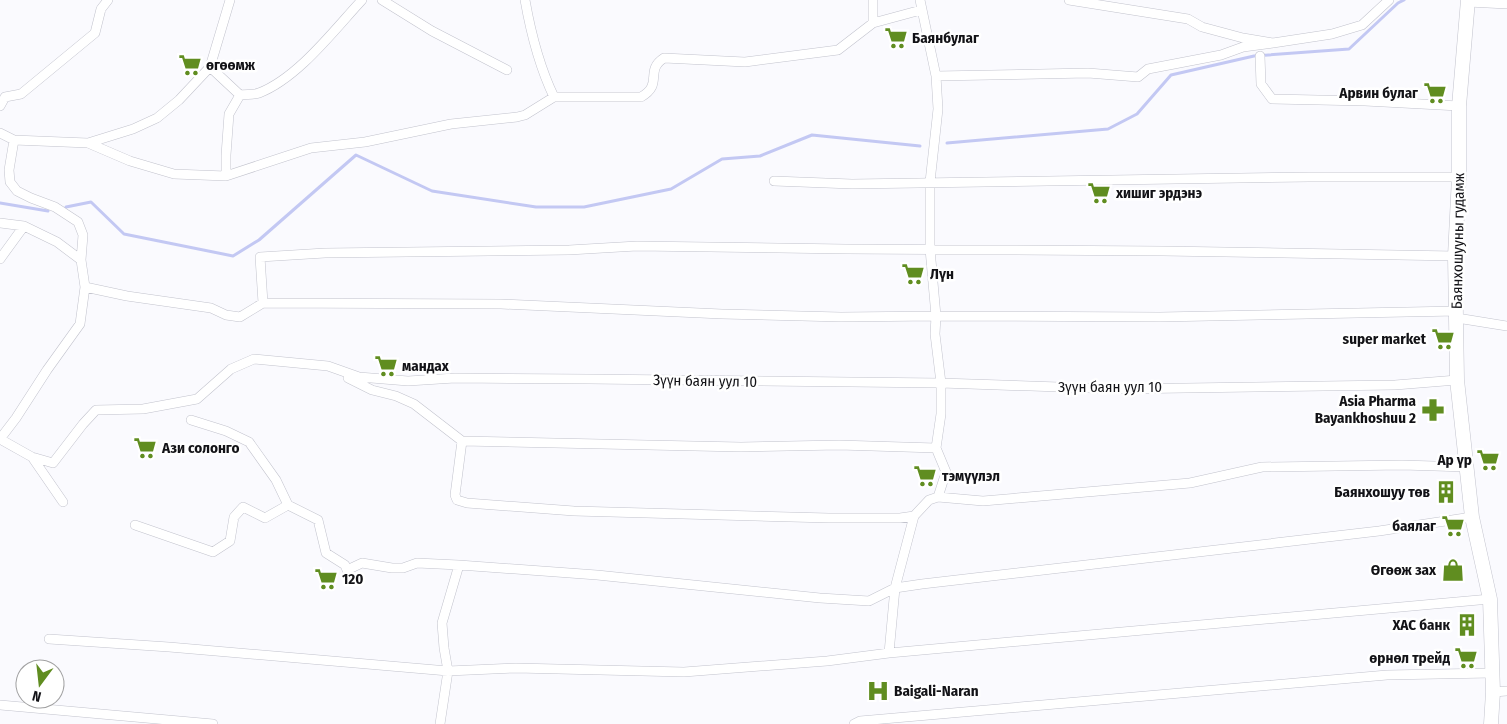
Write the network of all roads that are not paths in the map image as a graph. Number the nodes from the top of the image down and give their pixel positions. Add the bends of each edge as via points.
1 (108, 0) edge
2 (230, 0) edge
3 (362, 0) edge
4 (382, 0) edge
5 (525, 0) edge
6 (873, 0) edge
7 (920, 0) edge
8 (1069, 0) edge
9 (1389, 0) edge
10 (1468, 1) edge
11 (1507, 4) edge
12 (921, 10) junction
13 (874, 23) junction
14 (1273, 43) junction
15 (1260, 56) dead end
16 (210, 68) junction
17 (507, 70) dead end
18 (936, 76) junction
19 (240, 95) junction
20 (554, 97) junction
21 (0, 105) edge
22 (1459, 106) junction
23 (0, 133) edge
24 (14, 140) junction
25 (88, 142) junction
26 (226, 176) junction
27 (1459, 177) junction
28 (774, 181) dead end
29 (930, 182) junction
30 (0, 223) edge
31 (24, 226) junction
32 (930, 249) junction
33 (1455, 256) junction
34 (0, 259) edge
35 (81, 260) junction
36 (85, 287) junction
37 (262, 303) junction
38 (1457, 314) junction
39 (936, 316) junction
40 (1507, 326) edge
41 (328, 366) junction
42 (1458, 380) junction
43 (408, 382) junction
44 (941, 383) junction
45 (396, 396) junction
46 (191, 420) dead end
47 (0, 439) edge
48 (462, 441) junction
49 (936, 448) junction
50 (32, 457) junction
51 (1468, 467) junction
52 (938, 497) junction
53 (63, 502) dead end
54 (288, 505) junction
55 (914, 516) junction
56 (1472, 517) junction
57 (134, 525) dead end
58 (459, 565) junction
59 (895, 588) junction
60 (1490, 599) junction
61 (50, 639) dead end
62 (889, 653) junction
63 (448, 671) junction
64 (1491, 673) junction
65 (1507, 691) edge
66 (1492, 692) junction
67 (0, 705) edge
68 (213, 724) edge
69 (440, 724) edge
70 (854, 724) edge
71 (1491, 724) edge

1 - 21 street via 101,9 95,33 35,84 21,94 5,97
2 - 16 street
3 - 19 street via 287,78 258,94
4 - 17 street via 432,31
5 - 20 street via 530,33
6 - 13 street
7 - 12 street
8 - 14 street via 1188,19 1202,27
9 - 14 street via 1362,26
10 - 11 street
10 - 22 street, Баянхошууны гудамж
12 - 13 street
12 - 18 street
13 - 20 street via 838,50 745,62 664,58 655,68 652,87 641,97
14 - 18 street via 1148,69 1138,77 1088,73
15 - 22 street via 1262,84 1272,99
16 - 19 street
16 - 25 street via 157,118 133,129
18 - 29 street via 938,109
19 - 26 street via 229,114
20 - 26 street via 517,117 451,124 365,142 310,148
22 - 27 street, Баянхошууны гудамж
23 - 24 street
24 - 25 street
24 - 35 street via 10,182 17,191 55,207 78,222 83,235
25 - 26 street via 130,161 174,174
27 - 29 street
27 - 33 street, Баянхошууны гудамж
28 - 29 street
29 - 32 street
30 - 31 street
31 - 34 street
31 - 35 street via 57,242
32 - 33 street
32 - 37 street via 637,246 260,257
32 - 39 street
33 - 38 street, Баянхошууны гудамж
35 - 36 street
36 - 37 street via 211,308 240,317
36 - 47 street via 80,324
37 - 39 street via 501,304 732,314
38 - 39 street
38 - 40 street
38 - 42 street, Баянхошууны гудамж
39 - 44 street
41 - 43 street, Зүүн баян уул 10 via 359,377
41 - 45 street via 372,390
41 - 50 street, Зүүн баян уул 10 via 254,359 231,370 197,399 144,409 96,410 53,463
42 - 44 street, Зүүн баян уул 10 via 1395,385 1117,389
42 - 51 street, Баянхошууны гудамж
43 - 44 street, Зүүн баян уул 10 via 455,378
43 - 45 street
44 - 49 street
45 - 48 street via 414,404
46 - 54 street via 249,442 276,480
47 - 50 street, Зүүн баян уул 10
48 - 49 street
48 - 55 street via 455,495 457,500 468,504 574,511 799,518
49 - 52 street via 946,472
50 - 53 street
51 - 52 street via 1262,466 1190,483 983,501
51 - 56 street, Баянхошууны гудамж
52 - 55 street via 929,500
54 - 57 street via 264,518 243,507 234,517 230,541 213,552
54 - 58 street via 318,520 326,553 345,565 347,570 362,563 392,568 417,563
55 - 59 street
56 - 59 street via 1379,531
56 - 60 street, Баянхошууны гудамж
58 - 59 street via 869,601
58 - 63 street via 442,623
59 - 62 street
60 - 62 street
60 - 64 street, Баянхошууны гудамж
61 - 63 street
62 - 63 street via 827,662 684,672 516,668
63 - 69 street
64 - 66 street, Баянхошууны гудамж
64 - 70 street via 1387,675
65 - 66 street
66 - 71 street, Баянхошууны гудамж
67 - 68 street

